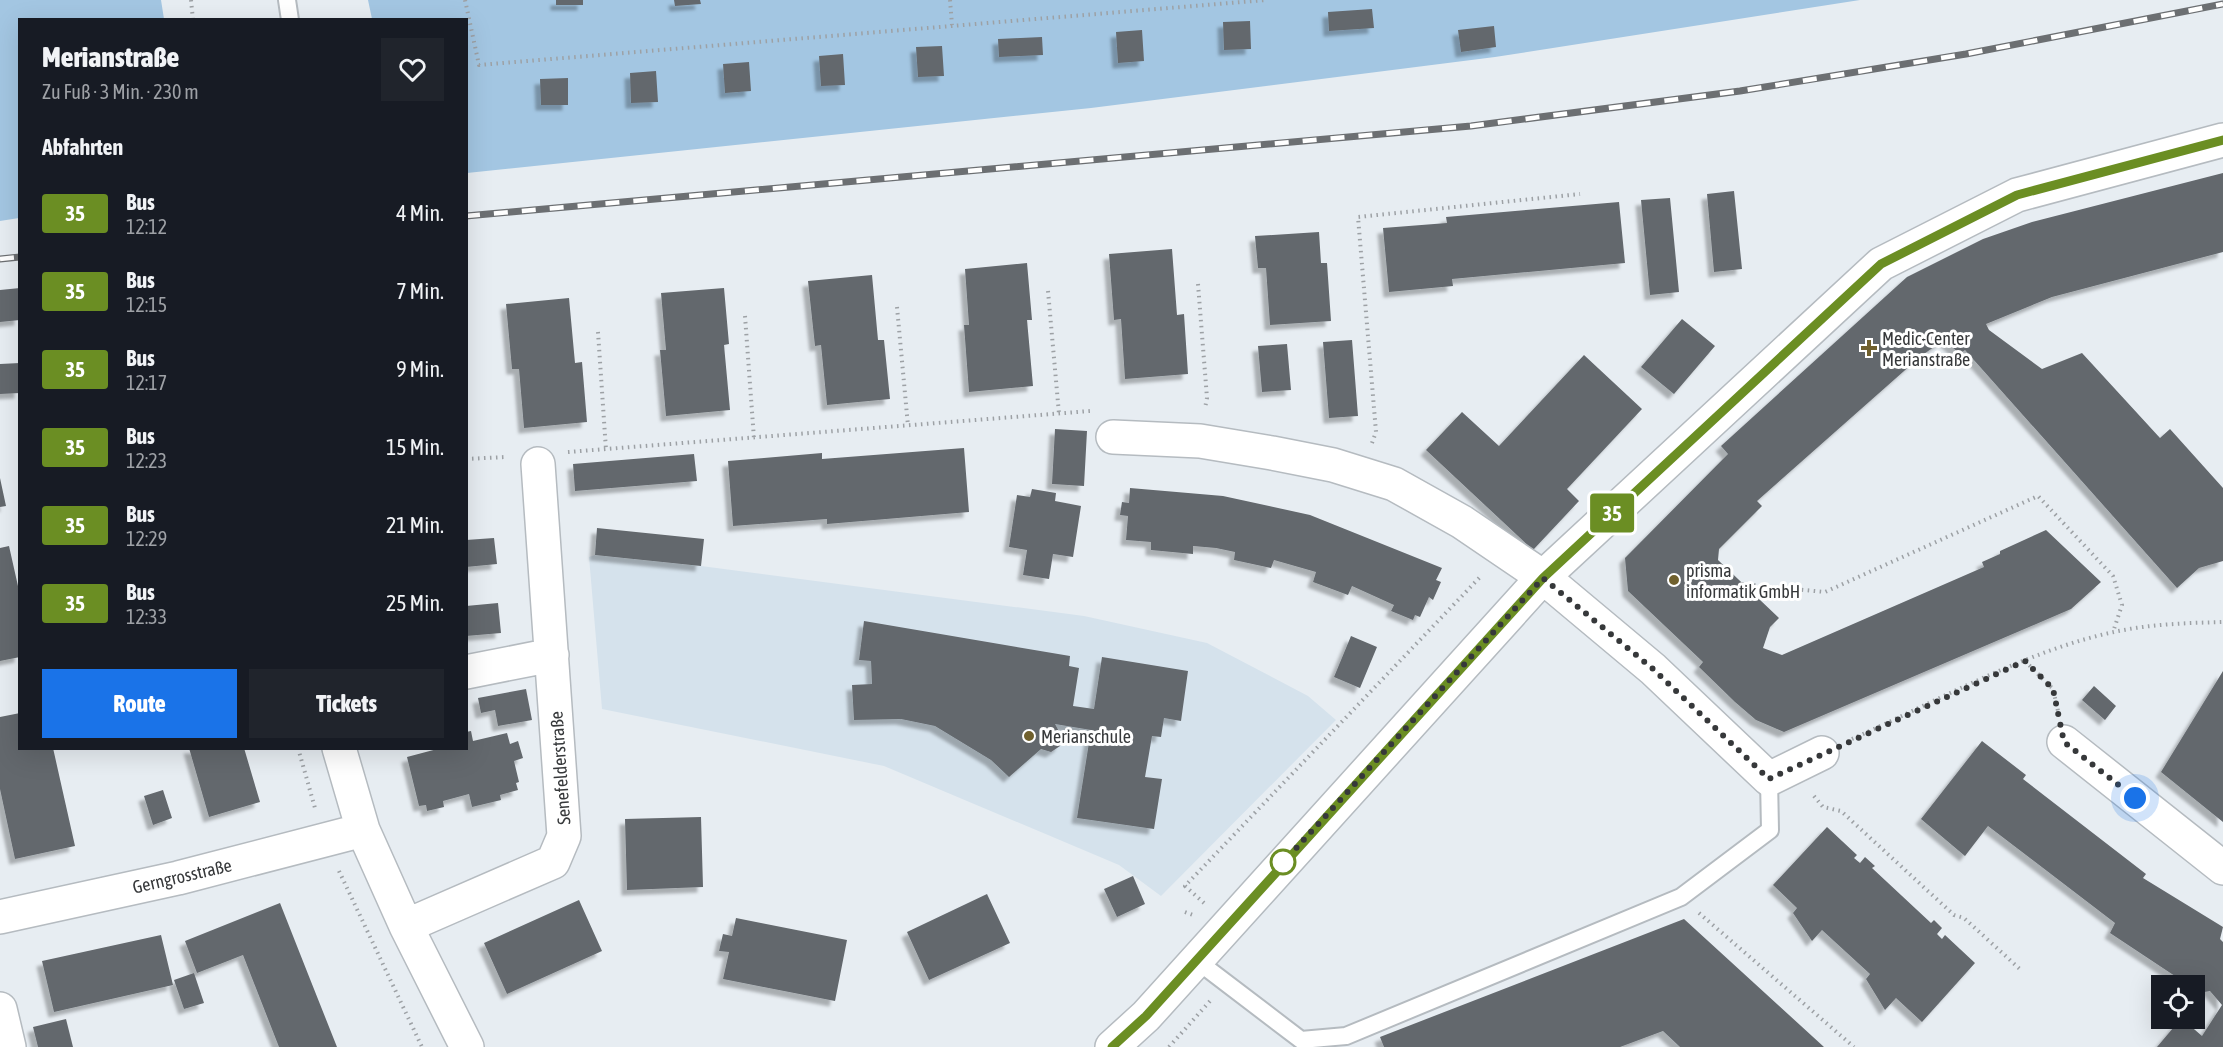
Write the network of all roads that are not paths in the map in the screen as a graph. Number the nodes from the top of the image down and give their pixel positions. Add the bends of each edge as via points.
1 (287, 0) edge
2 (290, 18) edge
3 (2223, 140) edge
4 (1113, 437) road end
5 (538, 459) road end
6 (1543, 578) junction
7 (552, 654) junction
8 (468, 672) edge
9 (2064, 742) road end
10 (340, 750) edge
11 (1822, 753) road end
12 (1769, 779) junction
13 (363, 830) junction
14 (2223, 868) edge
15 (0, 917) edge
16 (406, 926) junction
17 (1196, 960) junction
18 (0, 1009) edge
19 (9, 1047) edge
20 (467, 1047) edge
21 (1112, 1047) edge

1 - 2 lane
3 - 6 street via 2017,195 1881,264
4 - 6 street via 1200,441 1363,472 1394,484 1462,522
5 - 7 street, Senefelderstraße
6 - 12 street via 1653,669
6 - 17 street
7 - 8 street
7 - 16 street, Senefelderstraße via 564,836 553,862
9 - 14 street
10 - 13 street
11 - 12 street
12 - 17 lane via 1770,830 1681,897 1346,1036 1302,1040
13 - 15 street, Gerngrosstraße
13 - 16 street
16 - 20 street
17 - 21 street
18 - 19 street

